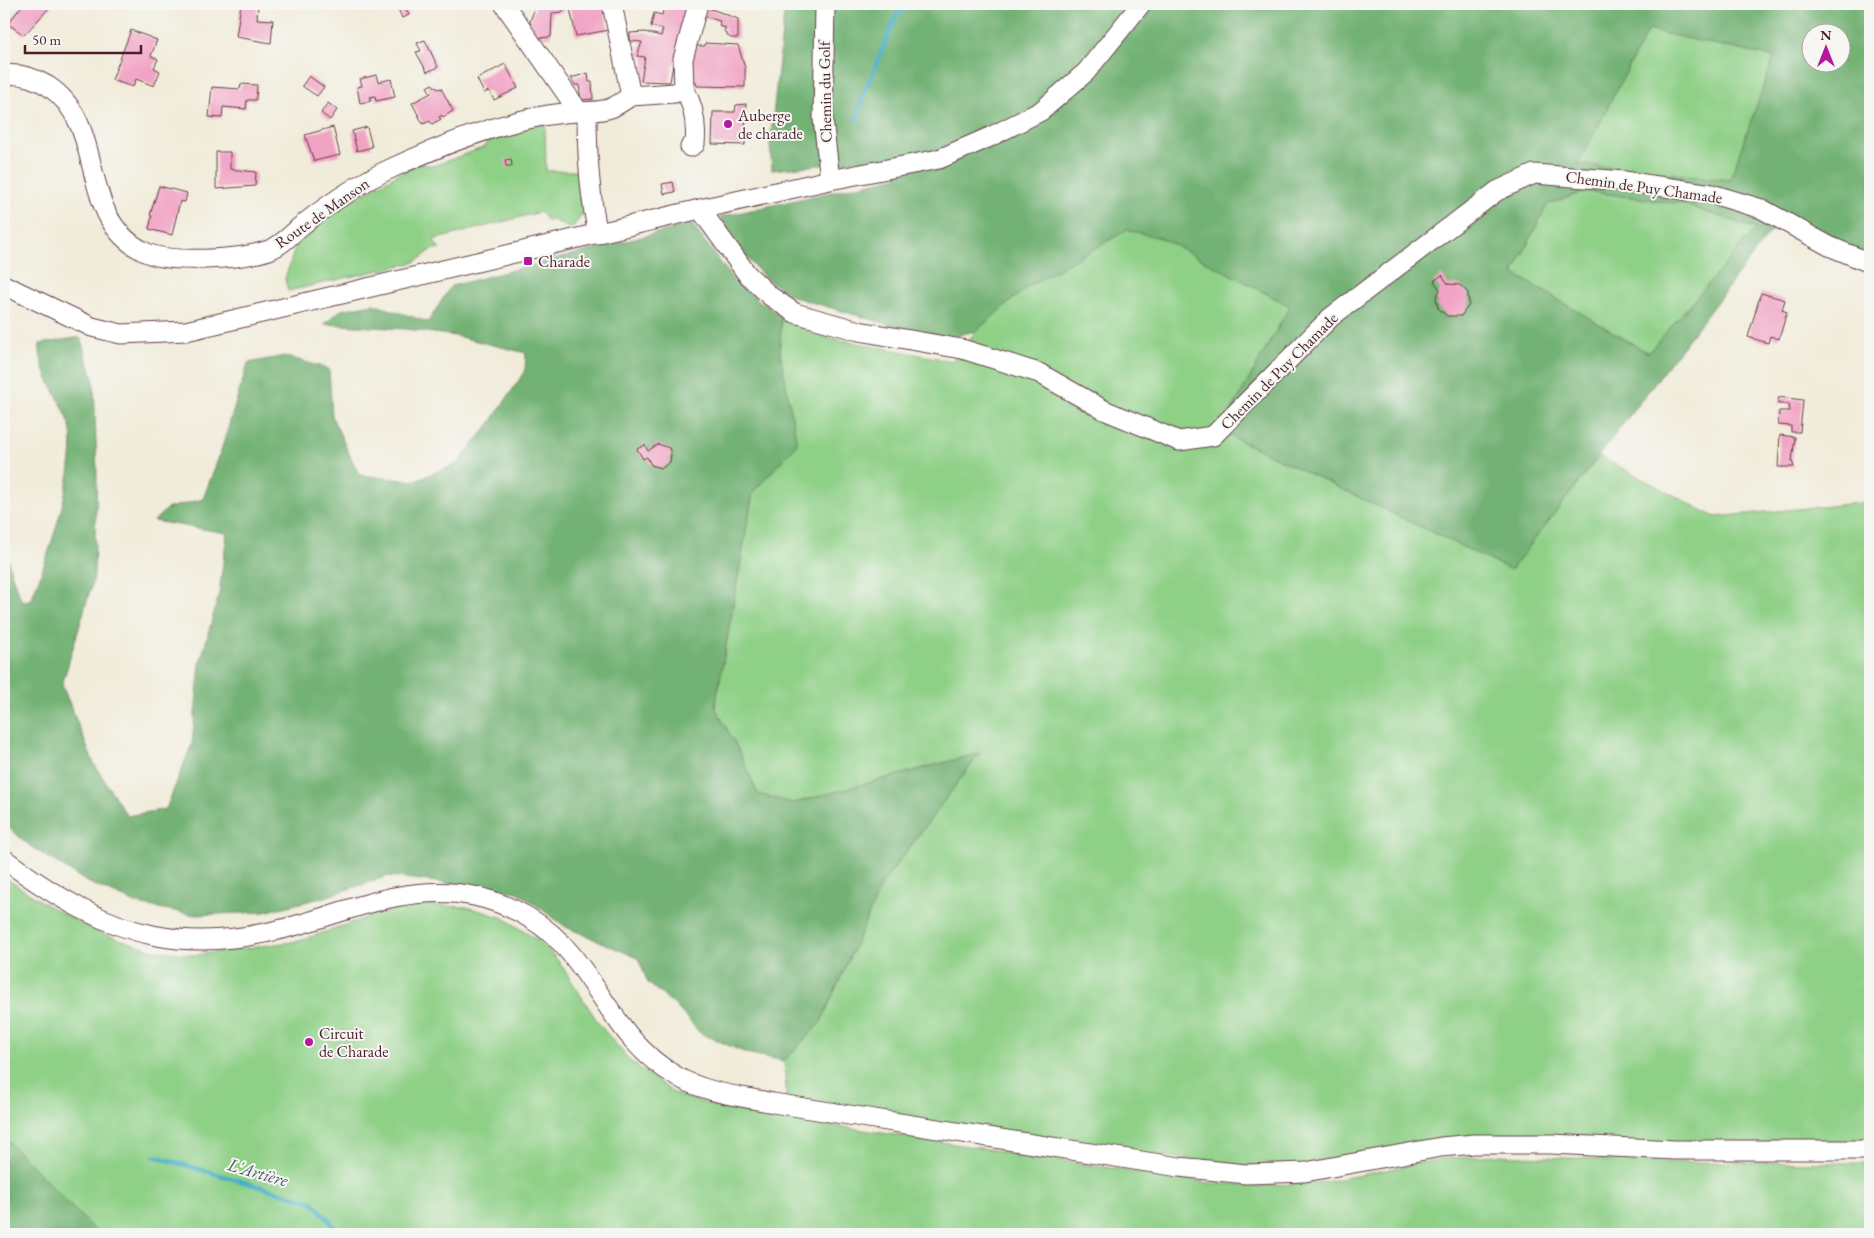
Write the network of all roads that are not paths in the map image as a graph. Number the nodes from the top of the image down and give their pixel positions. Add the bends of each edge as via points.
1 (504, 4) edge
2 (612, 4) edge
3 (825, 4) edge
4 (1141, 4) edge
5 (697, 8) dead end
6 (4, 75) edge
7 (684, 88) junction
8 (631, 96) junction
9 (583, 112) junction
10 (690, 147) dead end
11 (830, 180) junction
12 (700, 209) junction
13 (598, 234) junction
14 (1870, 263) edge
15 (4, 285) edge
16 (4, 859) edge
17 (1870, 1150) edge

1 - 9 street
2 - 8 street
3 - 11 street, Chemin du Golf via 823,119
4 - 11 street via 1086,72 1041,111 939,159
5 - 7 street via 683,59
6 - 9 street, Route de Manson via 23,76 43,83 68,102 83,129 99,193 112,224 122,236 144,251 172,259 240,256 271,249 354,188 391,168 504,125
7 - 8 street via 675,93
7 - 10 street via 692,104 696,130 695,144
8 - 9 street, Route de Manson via 610,108
9 - 13 street via 590,200
11 - 12 street
12 - 13 street
12 - 14 street, Chemin de Puy Chamade via 747,274 770,296 795,313 859,331 962,348 1039,372 1104,410 1179,441 1214,436 1331,317 1497,192 1534,174 1624,181 1712,194 1762,208 1828,246
13 - 15 street via 208,327 160,334 121,334 92,327
16 - 17 street via 58,897 91,915 130,931 173,940 220,940 260,933 408,894 457,893 487,900 524,915 562,943 633,1041 659,1064 690,1083 720,1093 1110,1156 1214,1171 1275,1174 1474,1144 1675,1150

